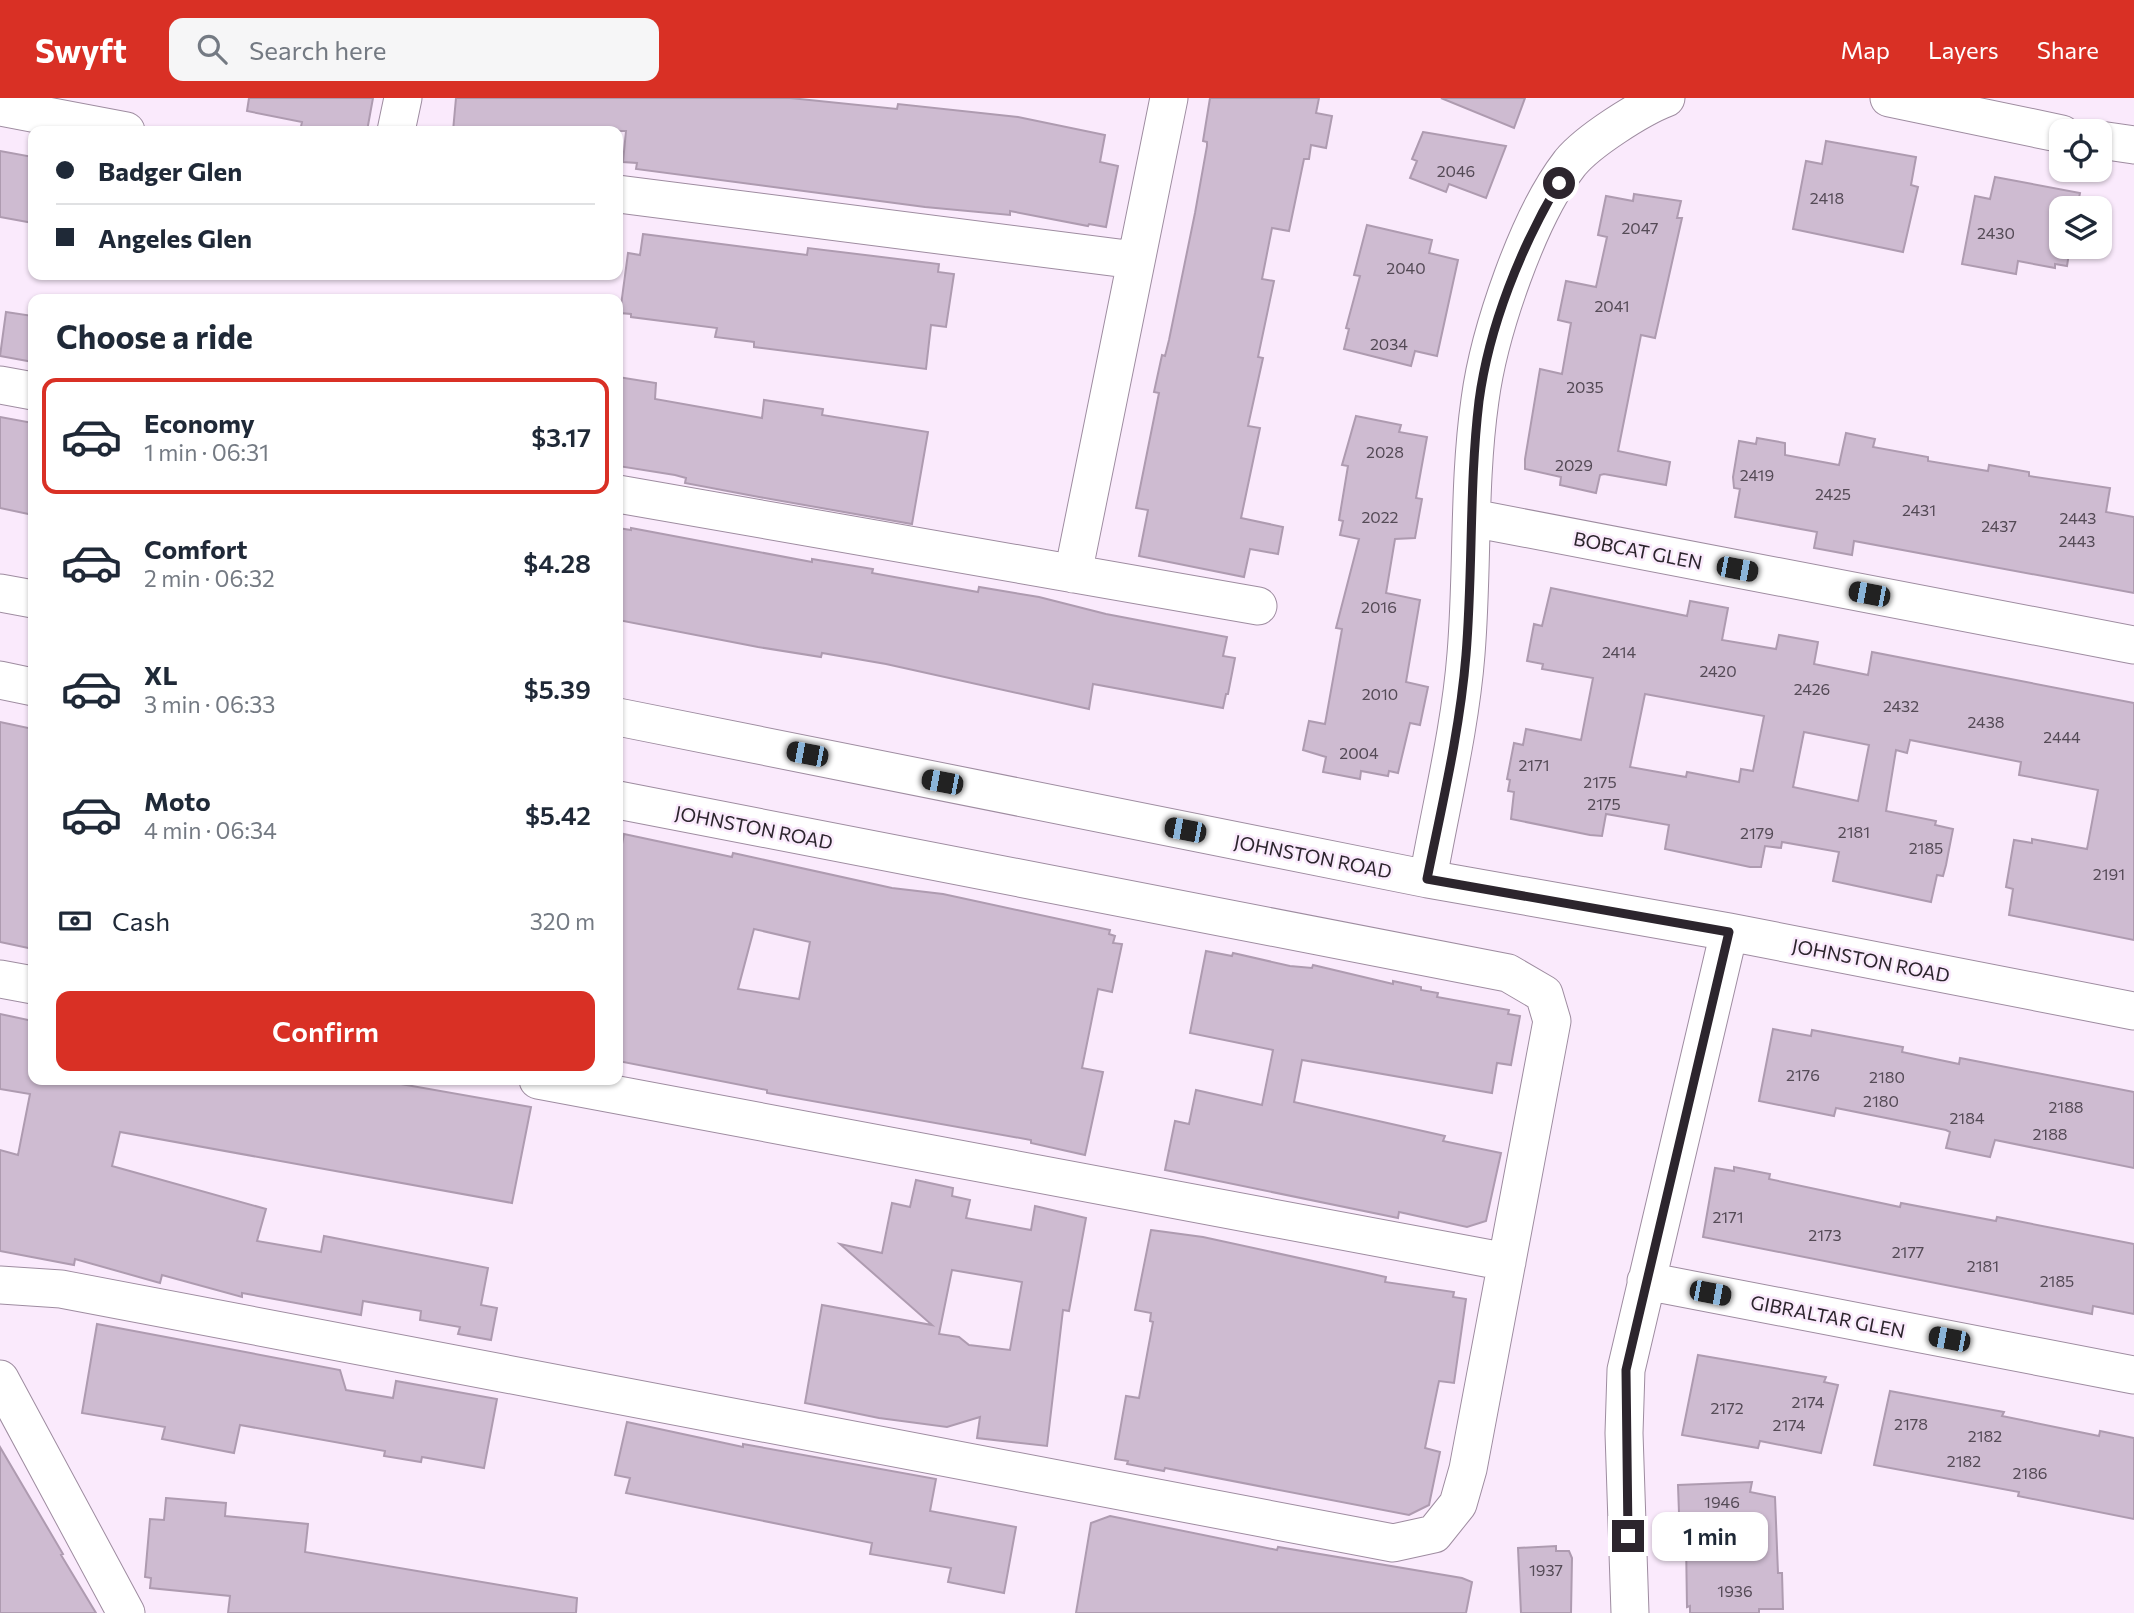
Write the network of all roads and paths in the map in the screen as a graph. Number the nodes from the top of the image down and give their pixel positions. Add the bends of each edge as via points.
1 (403, 98) edge
2 (1169, 98) edge
3 (1666, 98) edge
4 (1889, 98) edge
5 (0, 107) edge
6 (117, 119) edge
7 (397, 126) edge
8 (2049, 131) edge
9 (2112, 142) edge
10 (2134, 145) edge
11 (623, 195) edge
12 (1135, 260) junction
13 (0, 385) edge
14 (28, 390) edge
15 (623, 495) edge
16 (1472, 518) junction
17 (1073, 574) junction
18 (0, 593) edge
19 (28, 598) edge
20 (1258, 606) dead end
21 (2134, 645) edge
22 (0, 680) edge
23 (28, 686) edge
24 (623, 718) edge
25 (623, 801) edge
26 (1427, 879) junction
27 (1729, 932) junction
28 (0, 979) edge
29 (28, 984) edge
30 (2134, 1011) edge
31 (565, 1085) edge
32 (1507, 1262) junction
33 (1646, 1281) junction
34 (0, 1285) edge
35 (2134, 1375) edge
36 (0, 1379) edge
37 (126, 1613) edge
38 (1630, 1613) edge

1 - 7 street
2 - 12 street
3 - 16 street via 1638,109 1571,162 1535,224 1503,303 1480,397
4 - 8 street
5 - 6 street
9 - 10 street
11 - 12 street
12 - 17 street
13 - 14 street
15 - 17 street
16 - 21 street, BOBCAT GLEN
16 - 26 street via 1466,657
17 - 20 street
18 - 19 street
22 - 23 street
24 - 26 street, JOHNSTON ROAD
25 - 32 street, JOHNSTON ROAD via 1508,973 1544,994 1552,1021
26 - 27 street, JOHNSTON ROAD
27 - 30 street, JOHNSTON ROAD
27 - 33 street
28 - 29 street
31 - 32 street
32 - 34 street, JOHNSTON ROAD via 1458,1504 1434,1534 1393,1543 61,1289
33 - 35 street, GIBRALTAR GLEN
33 - 38 street via 1626,1370
36 - 37 street

